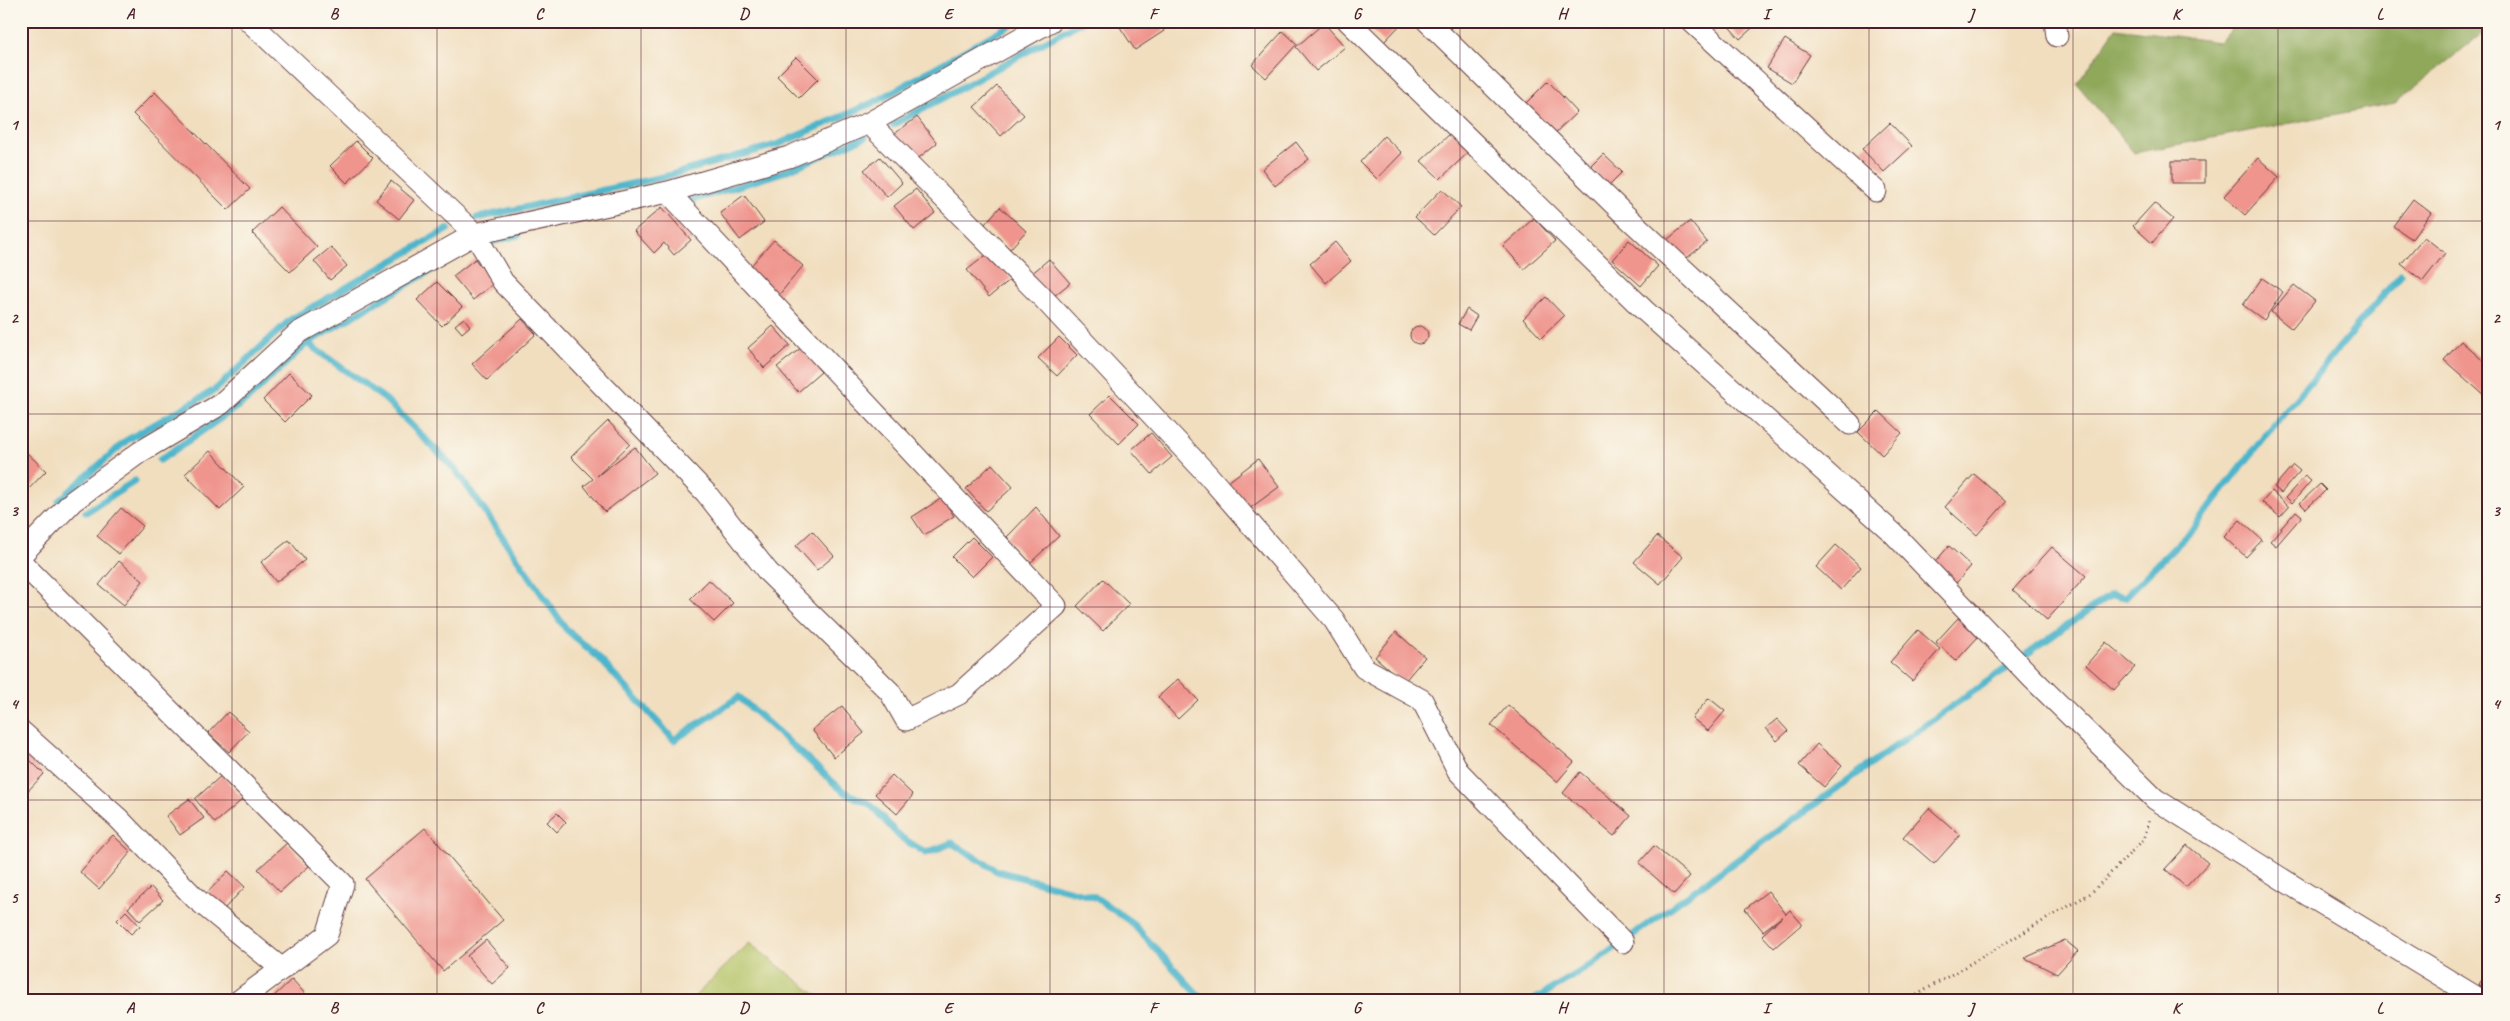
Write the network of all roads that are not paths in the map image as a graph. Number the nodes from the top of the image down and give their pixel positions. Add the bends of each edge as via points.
1 (249, 21) edge
2 (1051, 21) edge
3 (1348, 21) edge
4 (1427, 21) edge
5 (1691, 21) edge
6 (869, 123) junction
7 (1876, 191) dead end
8 (668, 192) junction
9 (475, 234) junction
10 (1850, 424) dead end
11 (21, 555) edge
12 (21, 562) edge
13 (21, 731) edge
14 (1623, 942) dead end
15 (282, 969) junction
16 (240, 1000) edge
17 (2480, 1000) edge

1 - 9 street
2 - 6 street
3 - 17 street via 1644,310 1893,533 2032,678 2155,799
4 - 10 street via 1624,214
5 - 7 street
6 - 8 street via 789,157
6 - 14 street via 1044,300 1208,474 1334,620 1364,668 1422,700 1458,771
8 - 9 street
8 - 9 street via 1056,606 959,694 906,720 890,692 768,572 706,493 503,282
9 - 11 street via 298,333 221,404 140,452 73,500
12 - 15 street via 343,884 327,935
13 - 15 street via 118,818 195,898
15 - 16 street

